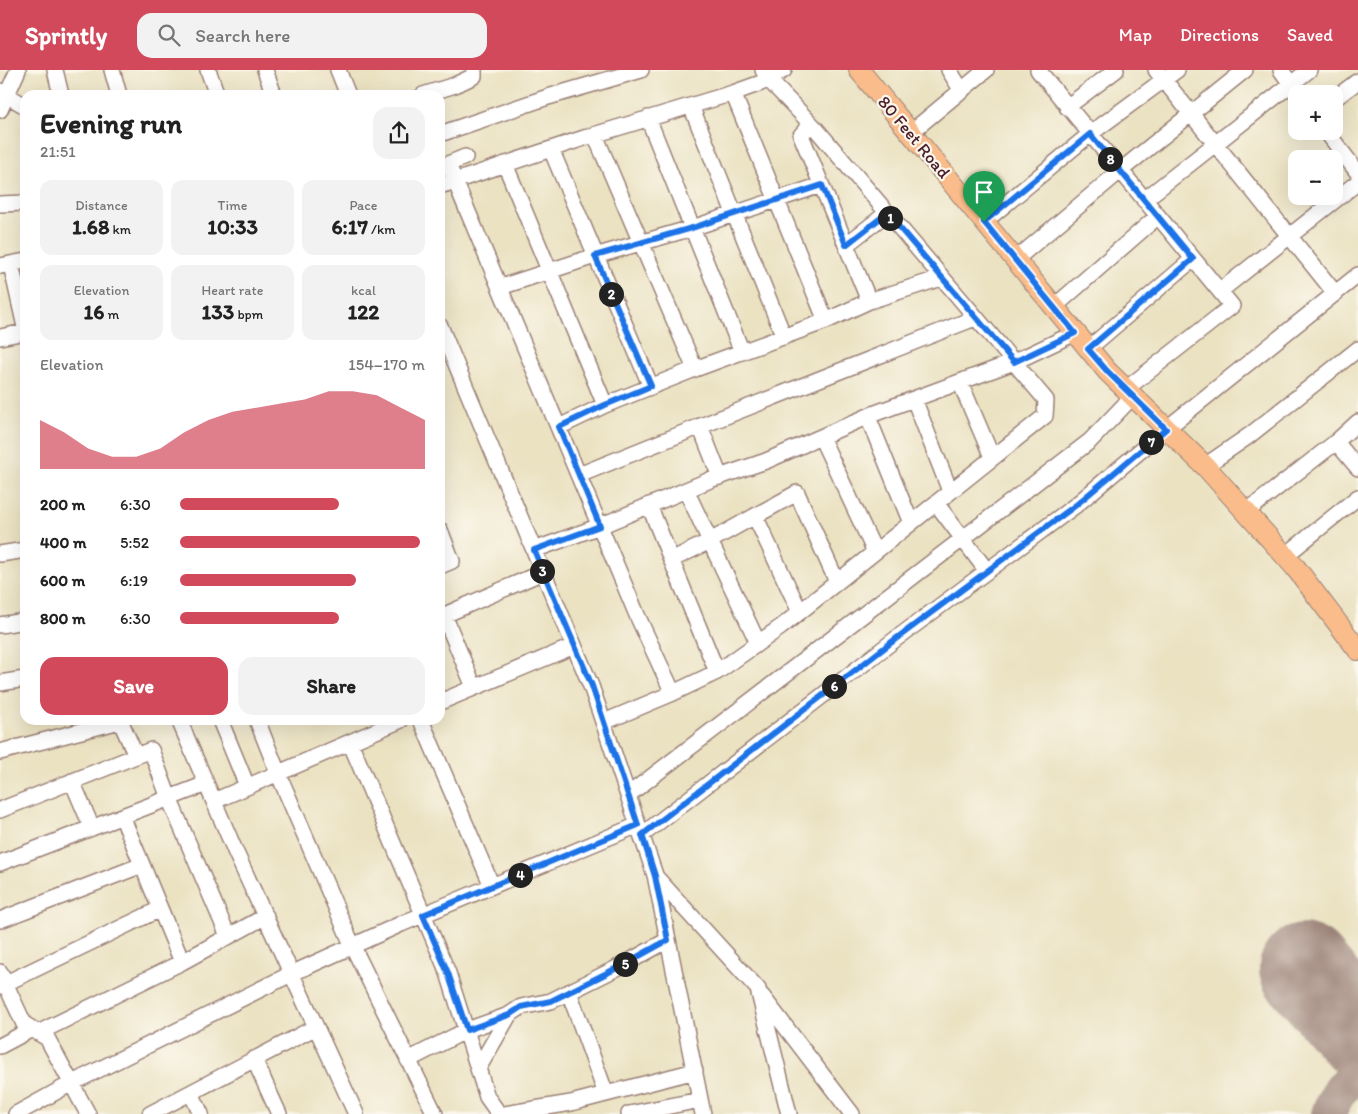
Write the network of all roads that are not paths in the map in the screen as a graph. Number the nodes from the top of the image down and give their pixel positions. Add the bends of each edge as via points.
1 (18, 70) edge
2 (55, 70) edge
3 (112, 70) edge
4 (208, 70) edge
5 (265, 70) edge
6 (338, 70) edge
7 (474, 70) edge
8 (642, 70) edge
9 (784, 70) edge
10 (859, 70) edge
11 (949, 70) edge
12 (986, 70) edge
13 (1038, 70) edge
14 (1116, 70) edge
15 (1177, 70) edge
16 (1244, 70) edge
17 (1281, 70) edge
18 (1310, 70) edge
19 (766, 75) edge
20 (1160, 75) edge
21 (1358, 81) edge
22 (1291, 85) edge
23 (1297, 85) edge
24 (60, 90) edge
25 (118, 90) edge
26 (215, 90) edge
27 (272, 90) edge
28 (346, 90) edge
29 (439, 90) edge
30 (962, 91) junction
31 (1343, 92) edge
32 (3, 93) edge
33 (732, 93) junction
34 (1288, 93) edge
35 (20, 103) edge
36 (691, 106) junction
37 (1067, 107) junction
38 (0, 110) edge
39 (1191, 114) junction
40 (648, 118) junction
41 (811, 124) junction
42 (445, 132) edge
43 (910, 133) junction
44 (1090, 134) junction
45 (596, 135) junction
46 (1333, 140) edge
47 (1215, 144) junction
48 (551, 149) junction
49 (465, 157) dead end
50 (505, 164) junction
51 (1120, 171) junction
52 (1358, 174) edge
53 (455, 181) junction
54 (1358, 182) edge
55 (445, 184) edge
56 (822, 185) junction
57 (776, 199) junction
58 (1144, 200) junction
59 (20, 203) edge
60 (0, 204) edge
61 (887, 213) junction
62 (734, 215) junction
63 (1158, 216) junction
64 (984, 222) junction
65 (692, 228) junction
66 (1289, 236) junction
67 (642, 242) junction
68 (846, 245) junction
69 (595, 256) junction
70 (1193, 259) junction
71 (1016, 260) junction
72 (12, 264) edge
73 (549, 272) junction
74 (1358, 275) edge
75 (941, 278) junction
76 (500, 287) junction
77 (1220, 291) junction
78 (1335, 293) junction
79 (869, 301) junction
80 (20, 303) edge
81 (1054, 307) junction
82 (975, 318) junction
83 (826, 321) junction
84 (20, 333) edge
85 (1075, 333) junction
86 (0, 337) edge
87 (784, 337) junction
88 (445, 338) edge
89 (1088, 349) junction
90 (1358, 349) edge
91 (742, 352) junction
92 (1014, 362) junction
93 (695, 369) junction
94 (960, 382) junction
95 (651, 386) junction
96 (1129, 393) junction
97 (914, 399) junction
98 (605, 405) junction
99 (868, 417) junction
100 (1358, 422) edge
101 (700, 426) junction
102 (559, 427) junction
103 (1166, 429) junction
104 (821, 437) junction
105 (1336, 442) junction
106 (992, 458) junction
107 (1205, 466) junction
108 (1358, 468) edge
109 (579, 474) junction
110 (720, 477) junction
111 (686, 490) junction
112 (950, 491) junction
113 (1358, 497) edge
114 (936, 503) junction
115 (649, 505) junction
116 (1246, 512) junction
117 (754, 516) junction
118 (911, 523) junction
119 (600, 526) junction
120 (962, 538) junction
121 (710, 541) junction
122 (445, 543) edge
123 (534, 550) junction
124 (20, 551) edge
125 (875, 552) junction
126 (0, 554) edge
127 (1285, 556) junction
128 (672, 560) junction
129 (445, 564) edge
130 (987, 571) junction
131 (543, 572) junction
132 (837, 582) junction
133 (800, 612) junction
134 (445, 615) edge
135 (20, 622) edge
136 (445, 623) edge
137 (0, 625) edge
138 (758, 643) junction
139 (574, 646) junction
140 (1357, 646) edge
141 (717, 672) junction
142 (20, 680) edge
143 (0, 683) edge
144 (474, 687) junction
145 (673, 693) junction
146 (445, 700) edge
147 (604, 722) junction
148 (105, 725) edge
149 (122, 725) edge
150 (181, 725) edge
151 (222, 725) edge
152 (259, 725) edge
153 (389, 725) edge
154 (423, 725) edge
155 (350, 742) junction
156 (0, 752) edge
157 (136, 756) junction
158 (278, 773) junction
159 (72, 781) junction
160 (206, 784) junction
161 (247, 786) junction
162 (628, 794) junction
163 (169, 798) junction
164 (214, 801) junction
165 (0, 810) edge
166 (122, 816) junction
167 (92, 828) junction
168 (640, 830) junction
169 (0, 863) edge
170 (142, 866) junction
171 (655, 876) junction
172 (492, 886) junction
173 (160, 909) junction
174 (423, 915) junction
175 (266, 916) junction
176 (0, 920) edge
177 (228, 936) junction
178 (668, 940) junction
179 (353, 947) junction
180 (182, 962) junction
181 (293, 973) junction
182 (2, 980) edge
183 (758, 989) junction
184 (569, 992) junction
185 (509, 1015) junction
186 (316, 1027) junction
187 (467, 1030) junction
188 (35, 1031) junction
189 (0, 1046) edge
190 (254, 1059) junction
191 (408, 1060) junction
192 (479, 1067) junction
193 (695, 1071) junction
194 (72, 1083) junction
195 (191, 1093) junction
196 (606, 1094) junction
197 (702, 1107) edge
198 (638, 1113) edge
199 (16, 1114) edge
200 (88, 1114) edge
201 (150, 1114) edge
202 (201, 1114) edge
203 (280, 1114) edge
204 (356, 1114) edge
205 (435, 1114) edge
206 (499, 1114) edge
207 (505, 1114) edge
208 (789, 1114) edge
209 (852, 1114) edge

1 - 32 street
2 - 24 street
3 - 25 street
4 - 26 street
5 - 27 street
6 - 28 street
7 - 29 street via 474,76
8 - 42 street via 548,97
9 - 19 street
10 - 43 main road, 80 Feet Road
11 - 30 street
12 - 30 street
13 - 37 street
14 - 37 street
15 - 20 street
16 - 39 street
17 - 22 street
18 - 23 street
19 - 33 street via 761,84
19 - 41 street
20 - 39 street
20 - 44 street
21 - 31 street
30 - 43 street
32 - 35 street
32 - 38 street
33 - 36 street
33 - 57 street
34 - 47 street
36 - 40 street
36 - 62 street
37 - 44 street
39 - 47 street
39 - 51 street
40 - 45 street
40 - 65 street
41 - 56 street via 801,135
41 - 61 street
43 - 64 main road, 80 Feet Road
44 - 51 street
44 - 64 street
45 - 48 street
45 - 67 street
46 - 52 street
47 - 58 street
47 - 66 street
48 - 50 street
48 - 69 street
49 - 53 street via 448,164
50 - 53 street
50 - 73 street
51 - 58 street
51 - 71 street
53 - 55 street
53 - 76 street
54 - 66 street
56 - 57 street
56 - 68 street
57 - 62 street
57 - 83 street
58 - 63 street
59 - 60 street
61 - 68 street
61 - 75 street
62 - 65 street
62 - 87 street
63 - 70 street
63 - 81 street
64 - 71 main road, 80 Feet Road
65 - 67 street
65 - 91 street
66 - 77 street
66 - 78 street
67 - 69 street
67 - 93 street
68 - 79 street
69 - 73 street
69 - 95 street
70 - 77 street
70 - 89 street
71 - 81 main road, 80 Feet Road
72 - 80 street
73 - 76 street
73 - 98 street
74 - 78 street
75 - 79 street
75 - 82 street
76 - 102 street
77 - 96 street via 1232,306
78 - 103 street
79 - 83 street
81 - 85 main road, 80 Feet Road
82 - 92 street
82 - 101 street
83 - 87 street
84 - 86 street
85 - 89 main road, 80 Feet Road
85 - 92 street
87 - 91 street
88 - 123 street
89 - 96 main road, 80 Feet Road
90 - 107 street via 1250,435
91 - 93 street
92 - 94 street
92 - 106 street via 1046,400 1045,416
93 - 95 street
94 - 97 street
94 - 106 street
95 - 98 street
96 - 103 main road, 80 Feet Road
96 - 120 street via 1090,441
97 - 99 street
97 - 112 street
98 - 102 street
99 - 104 street
99 - 118 street
100 - 105 street
101 - 109 street
101 - 110 street
102 - 109 street
103 - 107 main road, 80 Feet Road
103 - 130 street via 1076,505
104 - 110 street
104 - 125 street
105 - 108 street
105 - 116 street
106 - 112 street
107 - 116 main road, 80 Feet Road
109 - 119 street
110 - 111 street
111 - 115 street
111 - 121 street
112 - 114 street
113 - 127 street
114 - 118 street
114 - 120 street
115 - 119 street
115 - 128 street
116 - 127 main road, 80 Feet Road
117 - 121 street
117 - 132 street via 797,493
117 - 133 street
118 - 125 street
119 - 123 street
119 - 145 street
120 - 130 street
120 - 162 street
121 - 128 street
121 - 138 street
122 - 129 street via 452,561
123 - 131 street
124 - 126 street
125 - 132 street
127 - 140 main road, 80 Feet Road
128 - 141 street
130 - 168 street
131 - 134 street
131 - 139 street
132 - 133 street
133 - 138 street
135 - 137 street
136 - 144 street
138 - 141 street
139 - 144 street
139 - 147 street
141 - 145 street
142 - 143 street
144 - 146 street
145 - 147 street
147 - 162 street
148 - 156 street
149 - 157 street
150 - 160 street
151 - 161 street
152 - 158 street
153 - 155 street
154 - 172 street
155 - 158 street
155 - 174 street
157 - 159 street
157 - 163 street via 151,750
158 - 161 street
158 - 179 street
159 - 165 street
159 - 167 street
160 - 163 street
160 - 164 street
161 - 164 street
162 - 168 street
163 - 166 street
163 - 177 street
164 - 175 street
166 - 167 street
166 - 170 street
167 - 169 street
168 - 171 street
168 - 172 street
170 - 173 street
170 - 176 street
171 - 178 street
171 - 183 street
172 - 174 street
173 - 180 street
173 - 182 street
174 - 179 street
174 - 187 street via 448,973
175 - 177 street
175 - 181 street
177 - 180 street
178 - 184 street
178 - 193 street
179 - 181 street
179 - 191 street
180 - 188 street
181 - 186 street
181 - 194 street
182 - 188 street via 24,1024
183 - 208 street
183 - 209 street
184 - 185 street via 551,1001 521,1007
184 - 196 street
185 - 187 street
185 - 192 street
186 - 190 street
186 - 204 street
187 - 191 street
187 - 192 street
188 - 189 street
188 - 194 street via 48,1038
190 - 195 street
190 - 203 street
191 - 205 street
192 - 206 street via 487,1097
193 - 196 street
193 - 197 street
194 - 199 street
194 - 200 street
195 - 201 street
195 - 202 street
196 - 207 street
197 - 198 street

